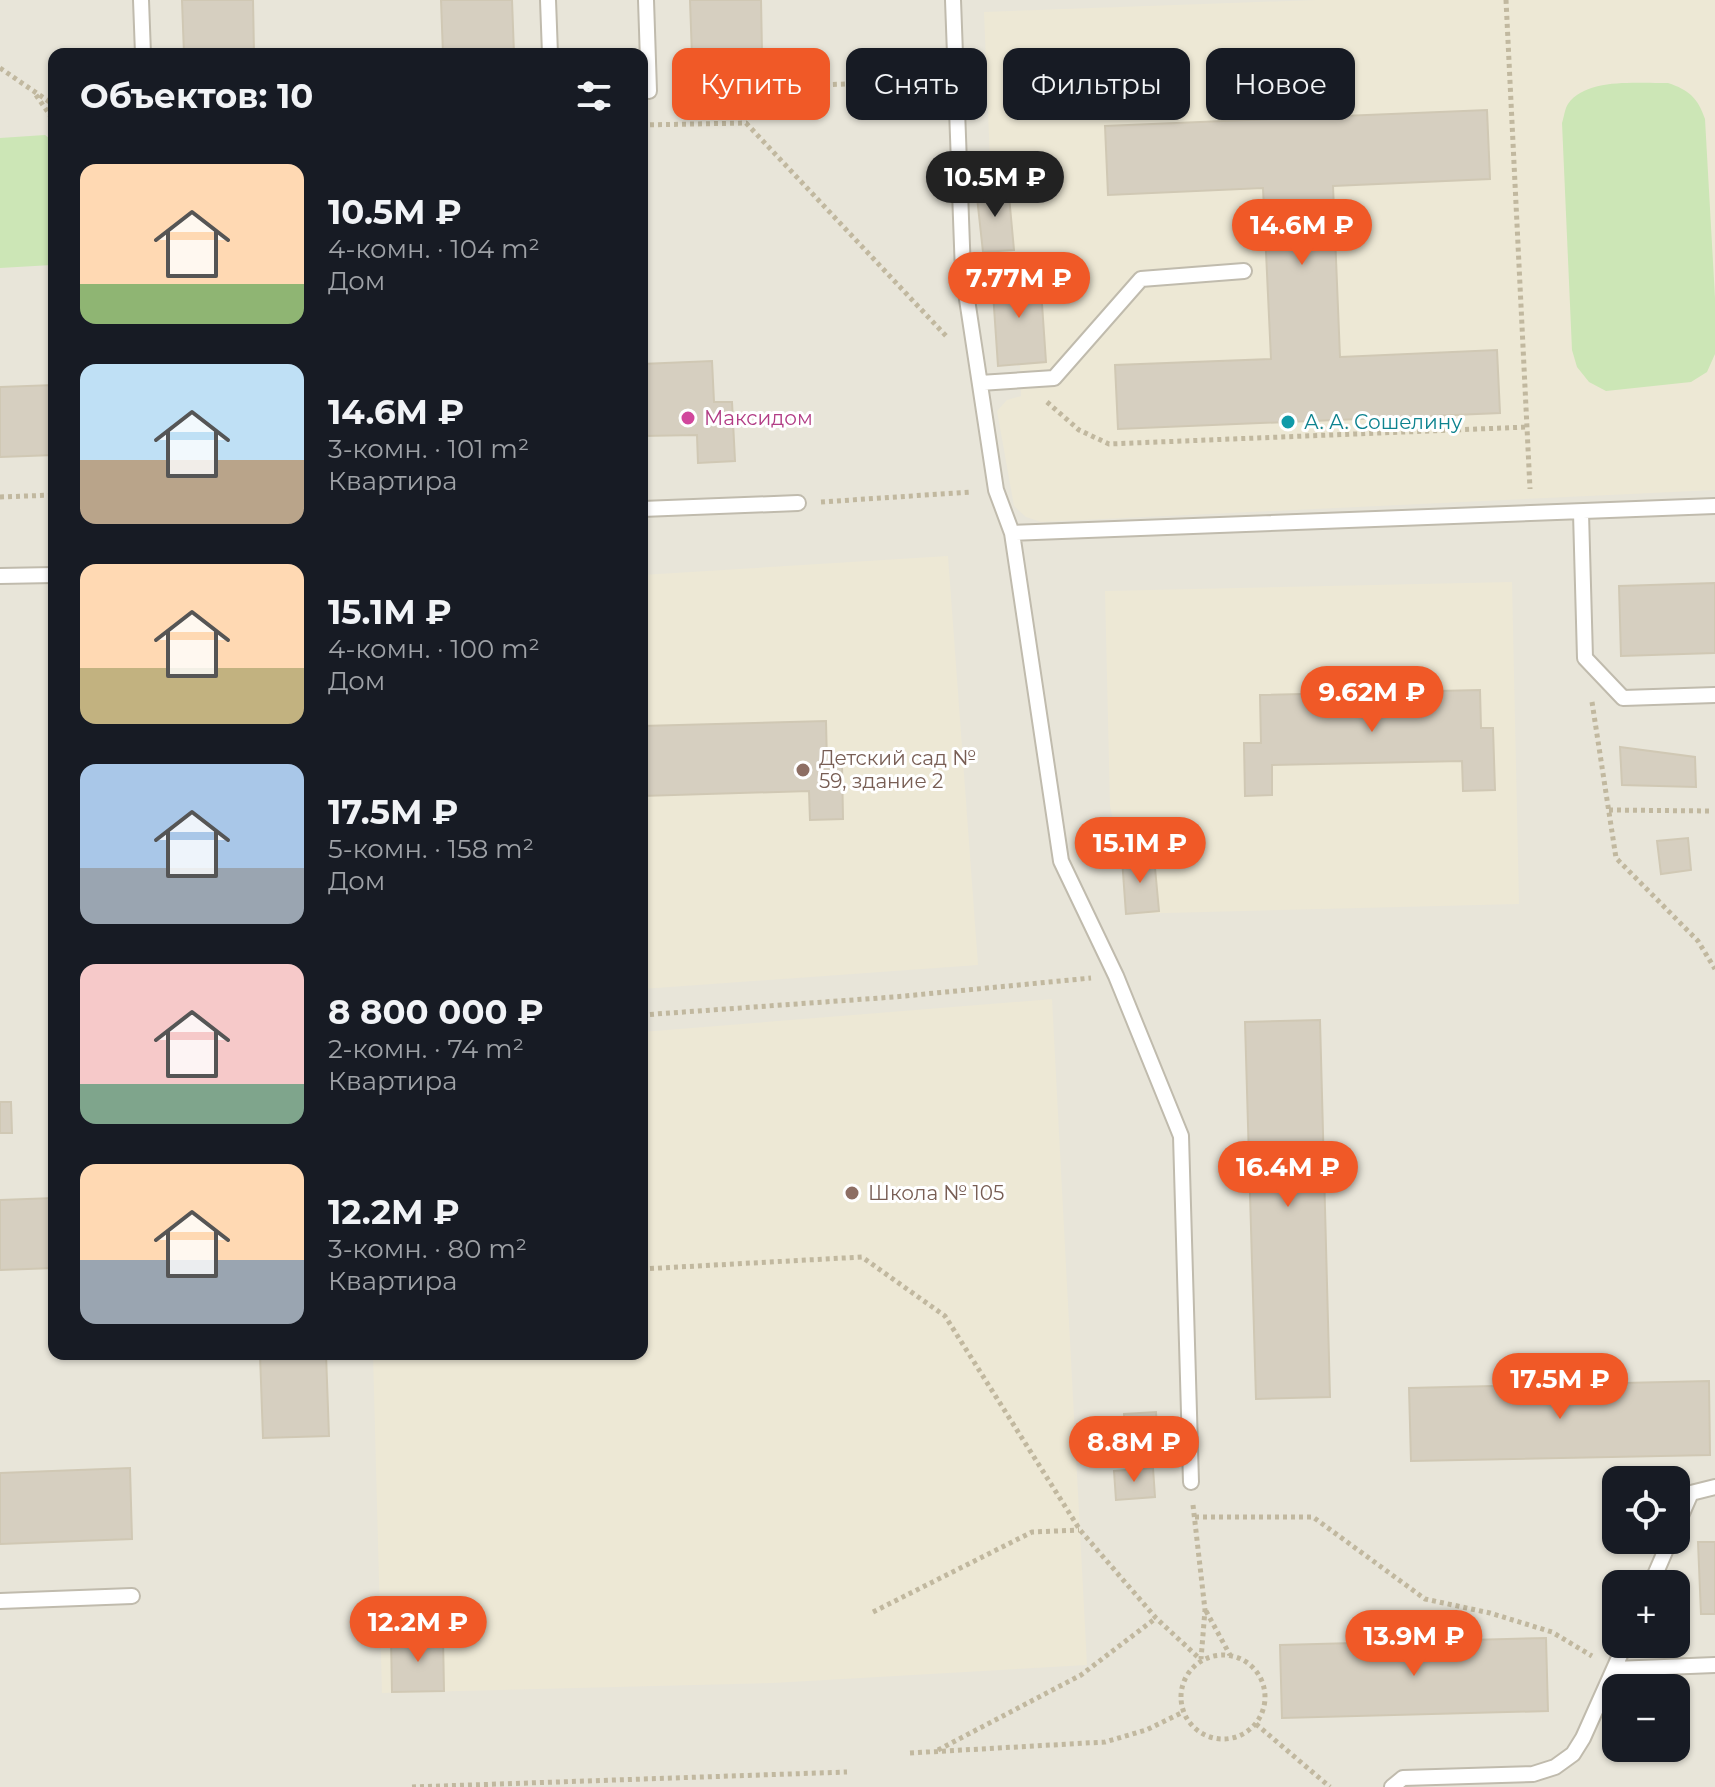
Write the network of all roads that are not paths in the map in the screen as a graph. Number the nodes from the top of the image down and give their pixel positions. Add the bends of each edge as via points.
1 (141, 0) edge
2 (548, 0) edge
3 (646, 0) edge
4 (953, 0) edge
5 (143, 48) edge
6 (550, 48) edge
7 (648, 48) edge
8 (648, 61) edge
9 (649, 91) road end
10 (1244, 271) dead end
11 (979, 376) junction
12 (798, 503) road end
13 (1715, 506) edge
14 (648, 509) edge
15 (1581, 513) junction
16 (1012, 533) junction
17 (48, 575) edge
18 (0, 576) edge
19 (1715, 695) edge
20 (1191, 1482) road end
21 (1715, 1487) edge
22 (1690, 1495) edge
23 (132, 1596) dead end
24 (0, 1601) edge
25 (1619, 1658) edge
26 (1715, 1665) edge
27 (1614, 1669) junction
28 (1392, 1787) edge

1 - 5 lane
2 - 6 lane
3 - 7 lane
4 - 11 lane via 963,273
8 - 9 lane
10 - 11 lane via 1141,279 1054,378
11 - 16 lane via 996,490
12 - 14 lane
13 - 15 lane
15 - 16 lane
15 - 19 lane via 1585,658 1623,698
16 - 20 lane via 1061,861 1116,976 1181,1136
17 - 18 lane
21 - 22 lane
23 - 24 lane
25 - 27 lane
26 - 27 lane
27 - 28 lane via 1583,1738 1555,1767 1533,1774 1403,1778

